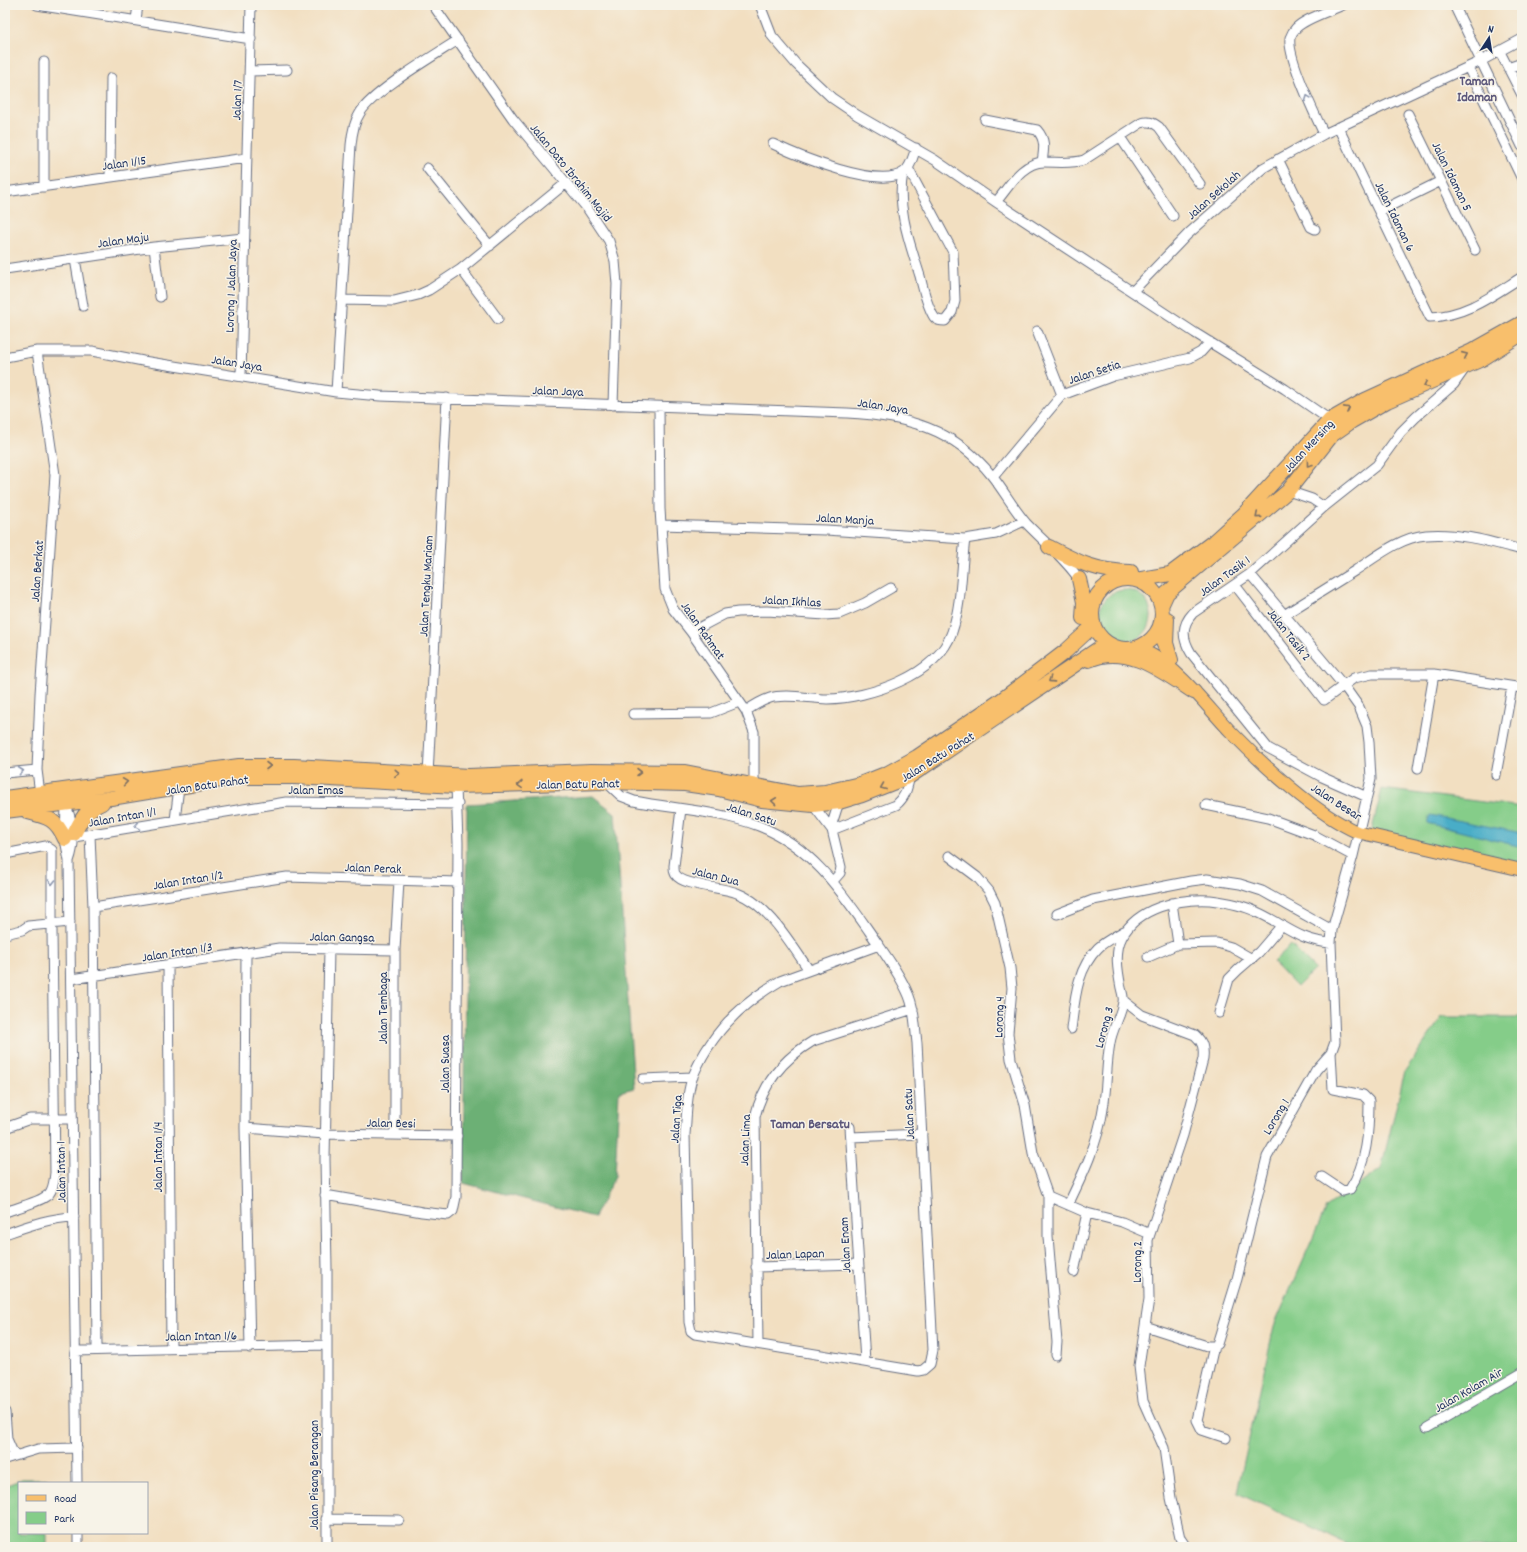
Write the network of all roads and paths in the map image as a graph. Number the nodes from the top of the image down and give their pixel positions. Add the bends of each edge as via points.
1 (37, 5) edge
2 (138, 5) edge
3 (251, 5) edge
4 (433, 5) edge
5 (760, 5) edge
6 (1343, 5) edge
7 (1454, 5) edge
8 (136, 20) junction
9 (251, 39) junction
10 (1522, 39) edge
11 (458, 40) junction
12 (1500, 52) junction
13 (1481, 61) junction
14 (44, 62) dead end
15 (1522, 63) edge
16 (1468, 67) junction
17 (1508, 68) junction
18 (288, 70) dead end
19 (250, 71) junction
20 (111, 78) dead end
21 (1522, 95) edge
22 (1408, 114) dead end
23 (985, 120) dead end
24 (1338, 127) junction
25 (1324, 134) junction
26 (1120, 137) junction
27 (1521, 142) edge
28 (772, 144) dead end
29 (1507, 147) junction
30 (916, 148) junction
31 (246, 158) junction
32 (1278, 159) junction
33 (1042, 162) junction
34 (427, 168) dead end
35 (906, 170) junction
36 (110, 177) junction
37 (1522, 179) edge
38 (1441, 180) junction
39 (566, 183) junction
40 (1200, 184) dead end
41 (44, 186) junction
42 (5, 192) edge
43 (247, 197) joint
44 (996, 202) junction
45 (1380, 211) junction
46 (1173, 216) dead end
47 (1315, 229) dead end
48 (244, 238) junction
49 (490, 246) junction
50 (154, 247) junction
51 (1475, 250) dead end
52 (75, 259) junction
53 (5, 269) edge
54 (462, 269) junction
55 (1522, 277) edge
56 (1133, 291) junction
57 (160, 297) dead end
58 (341, 300) junction
59 (83, 306) dead end
60 (498, 319) dead end
61 (1522, 323) edge
62 (1037, 331) dead end
63 (1522, 333) edge
64 (1210, 342) junction
65 (37, 351) junction
66 (5, 358) edge
67 (1467, 366) junction
68 (241, 376) junction
69 (336, 392) junction
70 (1062, 395) junction
71 (448, 398) junction
72 (613, 405) junction
73 (659, 408) junction
74 (1330, 420) junction
75 (993, 476) junction
76 (1288, 491) junction
77 (1324, 507) junction
78 (1024, 521) junction
79 (661, 525) junction
80 (965, 539) junction
81 (1522, 550) edge
82 (1053, 551) junction
83 (1192, 565) junction
84 (1250, 574) junction
85 (1079, 579) junction
86 (1130, 579) junction
87 (1177, 584) junction
88 (1235, 585) junction
89 (891, 588) dead end
90 (1161, 606) junction
91 (1092, 608) junction
92 (1284, 615) junction
93 (1093, 626) junction
94 (691, 632) junction
95 (1157, 632) junction
96 (1107, 643) junction
97 (1132, 648) junction
98 (1066, 652) junction
99 (1171, 660) junction
100 (1068, 670) junction
101 (1434, 674) junction
102 (1180, 676) junction
103 (1344, 686) junction
104 (1512, 687) junction
105 (1522, 688) edge
106 (1194, 692) junction
107 (739, 702) junction
108 (746, 711) junction
109 (633, 714) dead end
110 (1418, 768) dead end
111 (37, 770) junction
112 (5, 773) edge
113 (428, 775) junction
114 (1496, 775) dead end
115 (910, 776) junction
116 (606, 782) junction
117 (456, 786) junction
118 (754, 786) junction
119 (180, 787) junction
120 (86, 788) junction
121 (38, 794) junction
122 (1366, 797) junction
123 (5, 798) edge
124 (112, 798) junction
125 (838, 802) junction
126 (458, 804) junction
127 (66, 805) junction
128 (813, 805) junction
129 (1206, 805) dead end
130 (682, 808) junction
131 (20, 809) junction
132 (5, 811) edge
133 (175, 820) junction
134 (832, 828) junction
135 (1357, 832) junction
136 (90, 834) junction
137 (71, 836) junction
138 (5, 854) edge
139 (949, 856) dead end
140 (1353, 856) junction
141 (1522, 870) edge
142 (287, 878) joint
143 (399, 881) junction
144 (833, 881) junction
145 (458, 882) junction
146 (1172, 903) junction
147 (93, 907) junction
148 (1057, 914) dead end
149 (70, 925) junction
150 (1282, 925) junction
151 (52, 927) junction
152 (1127, 930) junction
153 (1332, 930) junction
154 (5, 934) edge
155 (1331, 943) junction
156 (1178, 944) junction
157 (879, 945) junction
158 (288, 948) joint
159 (329, 948) junction
160 (395, 950) junction
161 (246, 953) junction
162 (1148, 957) dead end
163 (1252, 959) junction
164 (168, 965) junction
165 (809, 970) junction
166 (92, 977) junction
167 (71, 979) junction
168 (1124, 1001) junction
169 (913, 1009) junction
170 (1219, 1013) dead end
171 (1071, 1029) dead end
172 (1331, 1054) junction
173 (693, 1077) junction
174 (643, 1079) dead end
175 (54, 1118) junction
176 (72, 1119) junction
177 (850, 1127) dead end
178 (5, 1128) edge
179 (245, 1128) junction
180 (325, 1134) junction
181 (922, 1134) junction
182 (395, 1135) junction
183 (457, 1136) junction
184 (851, 1137) junction
185 (1322, 1177) dead end
186 (325, 1195) junction
187 (1048, 1196) junction
188 (1068, 1205) junction
189 (5, 1212) edge
190 (1087, 1212) junction
191 (74, 1217) junction
192 (5, 1234) edge
193 (1150, 1234) junction
194 (858, 1264) junction
195 (756, 1267) junction
196 (1074, 1272) dead end
197 (1145, 1326) junction
198 (758, 1344) junction
199 (327, 1346) junction
200 (1214, 1346) junction
201 (171, 1348) junction
202 (250, 1348) junction
203 (97, 1350) junction
204 (75, 1351) junction
205 (1056, 1355) dead end
206 (865, 1361) junction
207 (1522, 1373) edge
208 (5, 1412) edge
209 (1427, 1428) dead end
210 (1226, 1438) dead end
211 (77, 1448) junction
212 (14, 1455) junction
213 (5, 1459) edge
214 (77, 1482) edge
215 (326, 1519) junction
216 (399, 1520) dead end
217 (78, 1534) edge
218 (78, 1547) edge
219 (327, 1547) edge
220 (1186, 1547) edge

1 - 8 street
2 - 8 street
3 - 9 street, Jalan 1/7
4 - 11 street, Jalan Dato Ibrahim Majid
5 - 30 street via 772,36 813,81 851,111
25 -> 6 street via 1295,62 1290,38 1296,28 1303,23
7 - 13 street
8 - 9 street
9 - 19 street, Jalan 1/7
10 - 12 street, Jalan Sekolah
11 - 39 street, Jalan Dato Ibrahim Majid via 513,119
11 - 58 street via 375,96 358,117 351,145
12 - 13 street, Jalan Sekolah
12 - 17 street
13 - 16 street, Jalan Sekolah
13 - 27 street
14 - 41 street
15 - 17 street
16 - 24 street, Jalan Sekolah
16 - 29 street
17 - 21 street
18 - 19 street
19 - 31 street, Jalan 1/7
20 - 36 street
22 - 38 street, Jalan Idaman 5
23 - 33 street via 1037,130 1043,136
24 - 25 street, Jalan Sekolah
24 - 45 street, Jalan Idaman 6
25 - 32 street, Jalan Sekolah
26 - 33 street via 1084,160 1074,163
26 - 40 street via 1141,123 1153,122
26 - 46 street
27 - 29 street
28 - 35 street via 809,160 869,176 887,177
29 - 37 street
30 - 35 street
30 - 44 street
31 - 36 street, Jalan 1/15
31 - 43 street, Jalan 1/7
32 - 47 street via 1311,227
32 - 56 street, Jalan Sekolah via 1263,168 1219,205
33 - 44 street via 1020,172
34 - 49 street
35 - 35 street via 901,189 905,221 924,291 934,317 945,321 952,312 955,301 955,257 952,246
36 - 41 street, Jalan 1/15
38 - 45 street
38 - 51 street, Jalan Idaman 5
39 - 49 street
39 - 72 street, Jalan Dato Ibrahim Majid via 600,226 615,261
41 - 42 street, Jalan 1/15
43 - 48 street, Lorong 1 Jalan Jaya
44 - 56 street
45 - 55 street, Jalan Idaman 6 via 1430,317 1446,316 1478,305
48 - 50 street, Jalan Maju
48 - 68 street, Lorong 1 Jalan Jaya
49 - 54 street
50 - 52 street, Jalan Maju
50 - 57 street
52 - 53 street, Jalan Maju
52 - 59 street
54 - 58 street via 441,284 418,295 394,301
54 - 60 street
56 - 64 street
58 - 69 street
74 -> 61 highway, Jalan Mersing via 1365,400 1472,351
62 - 70 street
63 - 67 highway
64 - 70 street, Jalan Setia via 1201,352 1190,358 1113,376
64 - 74 street
65 - 66 street, Jalan Jaya
65 - 68 street, Jalan Jaya via 92,351
65 - 111 street, Jalan Berkat via 55,475
67 -> 76 highway via 1387,401 1352,421 1332,435
67 - 77 street, Jalan Tasik 1 via 1454,384 1401,432 1377,465
68 - 69 street, Jalan Jaya
69 - 71 street, Jalan Jaya
70 - 75 street, Jalan Setia
71 - 72 street, Jalan Jaya
71 - 113 street, Jalan Tengku Mariam
72 - 73 street, Jalan Jaya
73 - 75 street, Jalan Jaya via 876,414 926,426 961,445
73 - 79 street, Jalan Rahmat
74 - 83 highway, Jalan Mersing via 1244,514
75 - 78 street, Jalan Jaya
76 - 77 street
76 -> 83 highway
77 - 84 street, Jalan Tasik 1
78 - 80 street, Jalan Manja via 996,534
78 - 82 street, Jalan Jaya
79 - 80 street, Jalan Manja via 826,530
79 - 94 street, Jalan Rahmat via 665,589 673,609
80 - 108 street via 957,613 952,634 941,651 924,668 896,683 862,695 839,699 771,697
81 - 92 street via 1444,534 1409,539
82 - 83 highway via 1081,564 1121,572 1144,572
82 - 85 street, Jalan Jaya
82 - 86 street, Jalan Jaya via 1075,566 1092,573
83 - 86 highway, Jalan Mersing via 1170,574
83 - 87 highway, Jalan Mersing
84 - 88 street, Jalan Tasik 1
84 - 92 street, Lorong 1
85 - 91 street, Jalan Jaya
85 - 98 highway via 1084,602 1083,625 1079,636
86 - 90 highway via 1152,589
86 - 91 highway via 1112,581 1102,588 1095,597
87 - 90 highway, Jalan Mersing via 1167,593
87 - 99 highway via 1169,606 1165,633
88 - 103 street, Jalan Tasik 2 via 1324,700
88 - 122 street, Jalan Tasik 1 via 1193,612 1186,620 1184,637 1191,653 1268,748
89 - 94 street, Jalan Ikhlas via 839,614 738,612 725,614
90 - 95 highway via 1161,624
91 - 93 highway
92 - 103 street, Lorong 1
93 - 96 highway
93 - 98 highway, Jalan Batu Pahat
94 - 107 street, Jalan Rahmat
95 - 97 highway via 1142,646
95 - 99 main road, Jalan Besar
96 - 97 highway via 1115,647
96 - 100 highway, Jalan Batu Pahat
97 - 102 main road, Jalan Besar via 1159,659
98 - 118 highway, Jalan Batu Pahat via 1000,702 917,757 888,773 860,784 825,792 798,794
99 - 102 main road, Jalan Besar
100 - 106 highway via 1097,657 1131,657 1158,669
100 -> 115 highway, Jalan Batu Pahat
101 - 103 street via 1372,674 1354,678
101 - 104 street
101 - 110 street
102 - 106 main road, Jalan Besar
103 - 122 street, Lorong 1 via 1359,707 1367,726 1371,779
104 - 105 street
104 - 114 street
106 - 135 main road, Jalan Besar via 1232,734 1283,780 1341,824
107 - 108 street, Jalan Rahmat
107 - 109 street via 711,713
108 - 118 street, Jalan Rahmat via 754,732
112 -> 111 street
111 - 121 street, Jalan Berkat
113 -> 118 highway, Jalan Batu Pahat via 469,776 590,771 685,772
120 -> 113 highway, Jalan Batu Pahat via 239,766 294,766
115 -> 125 highway, Jalan Batu Pahat
115 - 134 street via 903,800 896,805
116 -> 117 highway, Jalan Batu Pahat
128 -> 116 highway, Jalan Batu Pahat via 762,800 719,789 685,784
116 - 130 street, Jalan Satu via 622,796 646,803
117 - 119 highway, Jalan Batu Pahat via 295,777 239,777
117 - 126 street, Jalan Suasa
119 - 124 highway, Jalan Batu Pahat
119 - 133 street
120 - 121 highway, Jalan Batu Pahat
120 - 127 highway via 74,794
121 - 123 highway, Jalan Batu Pahat
121 - 127 highway
122 - 135 street, Lorong 1
124 - 127 highway, Jalan Batu Pahat
124 - 137 highway via 89,809
125 - 128 highway, Jalan Batu Pahat
125 - 134 street
126 - 133 street, Jalan Emas via 286,802
126 - 145 street, Jalan Suasa
127 - 131 highway, Jalan Batu Pahat
127 - 137 street, Jalan Intan 1
128 - 134 street
129 - 140 street via 1268,818 1314,835
130 - 144 street, Jalan Satu via 758,825 776,833 792,842
130 - 165 street, Jalan Dua via 675,874 681,880 723,888 748,898 770,918
131 - 132 highway, Jalan Batu Pahat
131 - 137 highway via 45,816
133 -> 136 street, Jalan Intan 1/1
134 - 144 street via 841,867 840,873
135 - 140 street, Lorong 1
135 - 141 main road, Jalan Besar
136 - 137 street, Jalan Intan 1/1
136 - 147 street
137 - 149 street, Jalan Intan 1
138 -> 151 street via 46,846 52,850
139 - 187 street, Lorong 4 via 977,877 995,903 1012,979 1008,1033 1011,1059 1025,1105 1032,1148
140 - 153 street, Lorong 1
142 - 143 street, Jalan Perak
142 - 147 street, Jalan Intan 1/2
143 - 145 street, Jalan Perak
143 - 160 street, Jalan Tembaga
144 - 157 street, Jalan Satu
145 - 183 street, Jalan Suasa
146 - 150 street, Lorong 3 via 1209,900 1224,902 1255,911
146 - 152 street, Lorong 3 via 1153,910 1134,922
146 - 156 street
147 - 166 street
148 - 153 street via 1093,900 1207,879 1240,884 1262,891
149 - 151 street
149 - 167 street, Jalan Intan 1
150 - 155 street, Lorong 3 via 1296,934
150 - 163 street
151 - 154 street
151 - 175 street
152 - 168 street, Lorong 3 via 1121,938 1117,960
152 - 171 street via 1099,947 1089,959 1079,979
153 - 155 street, Lorong 1
155 - 172 street, Lorong 1 via 1336,1035
156 - 162 street
156 - 163 street via 1224,945
157 - 165 street, Jalan Tiga
157 - 169 street, Jalan Satu via 899,976
158 - 159 street, Jalan Gangsa
158 - 161 street, Jalan Intan 1/3
159 - 160 street, Jalan Gangsa
159 - 180 street, Jalan Pisang Berangan
160 - 182 street, Jalan Tembaga
161 - 164 street, Jalan Intan 1/3
161 - 179 street
163 - 170 street via 1229,979
164 - 166 street, Jalan Intan 1/3
164 - 201 street, Jalan Intan 1/4
165 - 173 street, Jalan Tiga via 780,981 740,1009 715,1037
166 - 167 street, Jalan Intan 1/3
166 - 203 street
167 - 176 street, Jalan Intan 1
168 - 188 street, Lorong 3 via 1110,1041 1104,1108 1098,1136
168 - 193 street, Lorong 2 via 1142,1015 1195,1035 1203,1046 1203,1059 1183,1135
169 - 181 street, Jalan Satu
169 - 195 street, Jalan Lima via 813,1041 780,1067 766,1086 755,1118
172 - 185 street via 1332,1089 1363,1095 1369,1101 1369,1133 1359,1176 1350,1189 1344,1191
172 - 200 street, Lorong 1 via 1316,1070 1267,1157 1237,1279 1221,1334
173 - 174 street
173 - 198 street, Jalan Tiga via 687,1104 685,1134 689,1327 691,1331 700,1335
175 - 176 street
175 - 178 street via 30,1119
175 - 189 street via 53,1187 49,1194 42,1198
176 - 191 street, Jalan Intan 1
177 - 184 street, Jalan Enam
179 - 180 street, Jalan Besi
179 - 202 street
180 - 182 street, Jalan Besi
180 - 186 street, Jalan Pisang Berangan
181 - 184 street
181 - 206 street, Jalan Satu via 932,1358 930,1364 921,1371
182 - 183 street, Jalan Besi
183 - 186 street, Jalan Suasa via 456,1197 450,1214 422,1212
184 - 194 street, Jalan Enam
186 - 199 street, Jalan Pisang Berangan
187 - 188 street
187 - 205 street, Lorong 4 via 1048,1238
188 - 190 street
190 - 193 street via 1122,1222
190 - 196 street
191 - 192 street via 37,1223
191 - 204 street, Jalan Intan 1
193 - 197 street, Lorong 2 via 1147,1247 1149,1299
194 - 195 street, Jalan Lapan
194 - 206 street, Jalan Enam
195 - 198 street, Jalan Lima
197 - 200 street
197 - 220 street, Lorong 2 via 1139,1366 1140,1388 1143,1401 1164,1448 1171,1498 1180,1538
198 - 206 street, Jalan Satu
199 - 202 street, Jalan Intan 1/6
199 - 215 street, Jalan Pisang Berangan
200 - 210 street, Lorong 1 via 1198,1420 1202,1430
201 - 202 street, Jalan Intan 1/6
201 - 203 street, Jalan Intan 1/6
203 - 204 street, Jalan Intan 1/6
204 - 211 street, Jalan Intan 1
207 - 209 street, Jalan Kolam Air
208 - 212 street via 7,1439
211 - 212 street via 38,1449
211 - 214 street, Jalan Intan 1
212 - 213 street
215 - 216 street
215 - 219 street, Jalan Pisang Berangan
217 - 218 street

